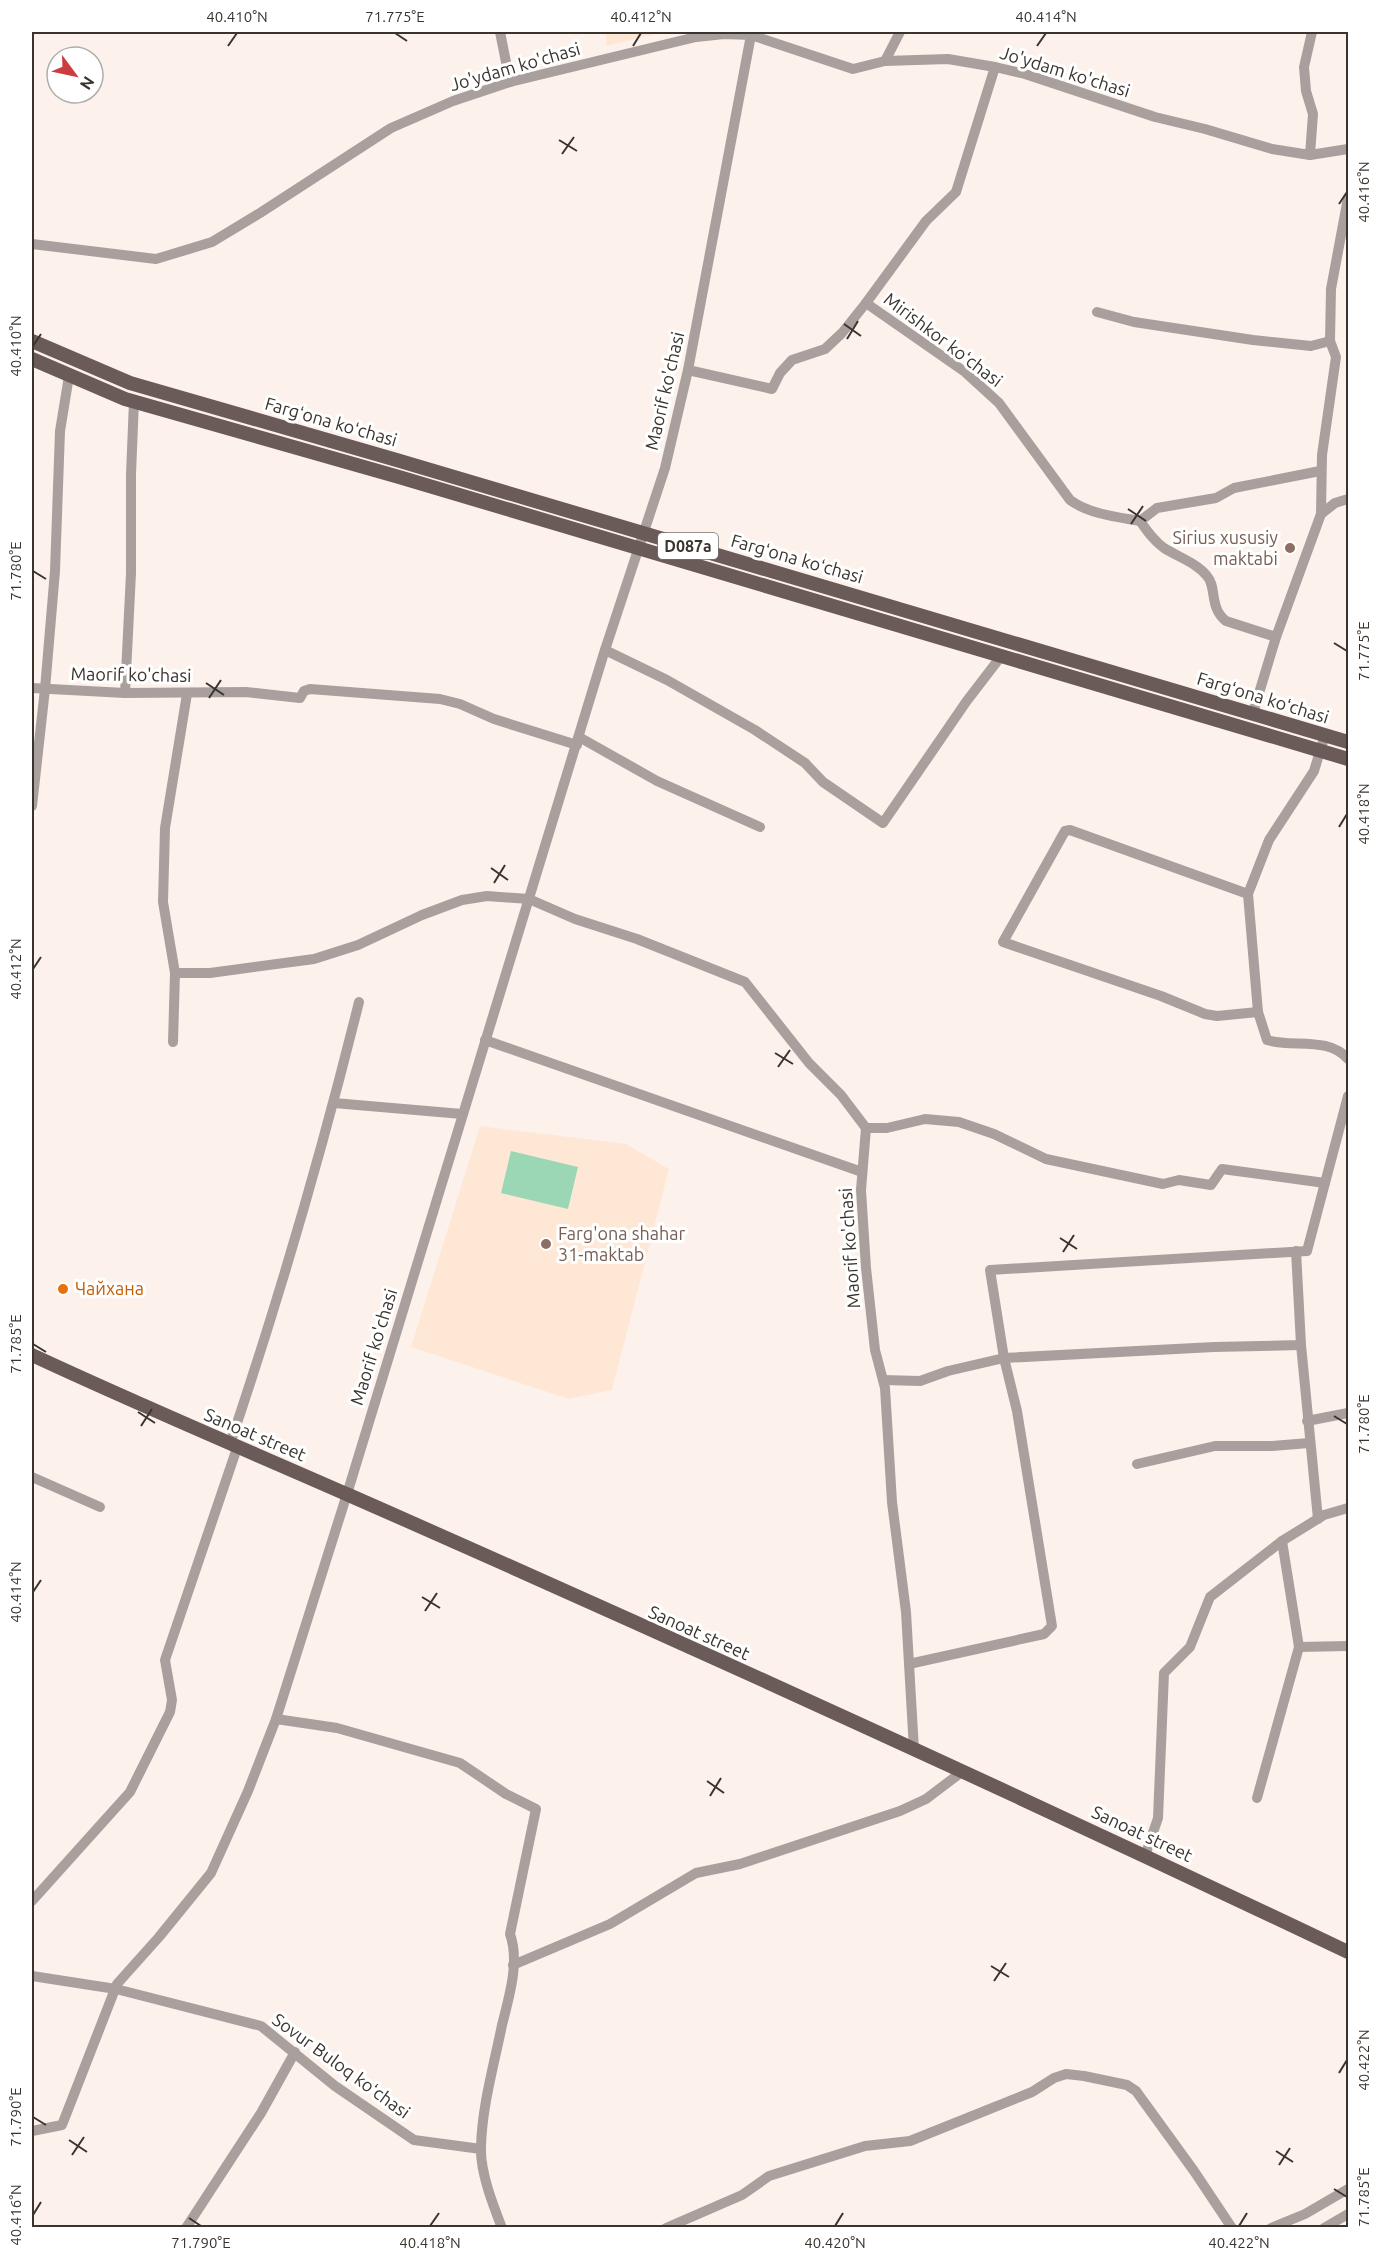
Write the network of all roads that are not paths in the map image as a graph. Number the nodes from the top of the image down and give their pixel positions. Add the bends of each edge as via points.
1 (500, 32) edge
2 (900, 32) edge
3 (1312, 32) edge
4 (751, 35) junction
5 (885, 61) junction
6 (995, 67) junction
7 (510, 82) junction
8 (1348, 148) edge
9 (1310, 155) junction
10 (1348, 198) edge
11 (32, 244) edge
12 (866, 303) junction
13 (1097, 312) dead end
14 (32, 341) edge
15 (1330, 341) junction
16 (32, 359) edge
17 (688, 370) junction
18 (69, 376) junction
19 (134, 401) junction
20 (1320, 471) junction
21 (1348, 499) edge
22 (1321, 514) junction
23 (1140, 520) junction
24 (643, 532) junction
25 (638, 548) junction
26 (1276, 637) junction
27 (605, 650) junction
28 (1002, 656) junction
29 (32, 688) edge
30 (45, 689) junction
31 (125, 693) junction
32 (187, 694) junction
33 (1253, 713) junction
34 (1325, 735) junction
35 (578, 741) junction
36 (1348, 742) edge
37 (1320, 750) junction
38 (1348, 759) edge
39 (32, 806) edge
40 (760, 826) dead end
41 (1248, 894) junction
42 (528, 899) junction
43 (175, 973) junction
44 (359, 1002) dead end
45 (1258, 1012) junction
46 (485, 1040) junction
47 (174, 1042) dead end
48 (1348, 1059) edge
49 (1348, 1096) edge
50 (334, 1103) junction
51 (462, 1114) junction
52 (866, 1128) junction
53 (862, 1172) junction
54 (1325, 1183) junction
55 (1296, 1251) junction
56 (1300, 1345) junction
57 (32, 1355) edge
58 (1004, 1358) junction
59 (883, 1380) junction
60 (1348, 1413) edge
61 (1307, 1421) junction
62 (1309, 1443) junction
63 (233, 1446) junction
64 (1137, 1464) dead end
65 (32, 1477) edge
66 (347, 1494) junction
67 (100, 1507) dead end
68 (1348, 1508) edge
69 (1318, 1519) junction
70 (1282, 1541) junction
71 (1348, 1646) edge
72 (1299, 1647) junction
73 (909, 1664) junction
74 (276, 1719) junction
75 (914, 1750) junction
76 (963, 1771) junction
77 (1257, 1798) dead end
78 (1145, 1856) junction
79 (32, 1901) edge
80 (1348, 1952) edge
81 (513, 1965) junction
82 (32, 1976) edge
83 (116, 1989) junction
84 (295, 2052) junction
85 (32, 2131) edge
86 (481, 2149) junction
87 (1348, 2189) edge
88 (1348, 2214) edge
89 (186, 2228) edge
90 (502, 2228) edge
91 (666, 2228) edge
92 (1232, 2228) edge
93 (1271, 2228) edge
94 (1324, 2228) edge

1 - 7 street
2 - 5 street
3 - 9 street via 1304,67 1313,114
4 - 5 street, Jo'ydam ko'chasi via 853,69
4 - 7 street, Jo'ydam ko'chasi via 696,37
4 - 17 street, Maorif ko'chasi
5 - 6 street, Jo'ydam ko'chasi via 948,59
6 - 9 street, Jo'ydam ko'chasi via 1155,117 1272,149
6 - 12 street, Mirishkor koʻchasi via 956,192 926,221
7 - 11 street, Jo'ydam ko'chasi via 391,128 212,242 156,259
8 - 9 street, Jo'ydam ko'chasi
10 - 15 street via 1331,289
12 - 17 street via 825,349 792,360 772,389
12 - 23 street, Mirishkor koʻchasi via 927,344 999,403 1070,500 1110,516
13 - 15 street via 1134,322 1253,340 1311,346
14 - 24 main road, Fargʻona koʻchasi / D087a via 130,383
15 - 20 street via 1336,357
16 - 18 main road, Fargʻona koʻchasi / D087a
17 - 24 street, Maorif ko'chasi via 664,468
18 - 19 main road, Fargʻona koʻchasi / D087a
18 - 30 street via 60,431 55,571
19 - 25 main road, Fargʻona koʻchasi / D087a
19 - 31 street
20 - 22 street
20 - 23 street via 1234,488 1216,498 1157,508
21 - 22 street
22 - 26 street
23 - 26 street via 1155,541 1210,579 1219,616
24 - 25 street, Maorif ko'chasi
24 - 33 main road, Fargʻona koʻchasi / D087a
25 - 27 street, Maorif ko'chasi
25 - 28 main road, Fargʻona koʻchasi / D087a
26 - 33 street
27 - 28 street via 755,730 883,823
27 - 35 street, Maorif ko'chasi
28 - 37 main road, Fargʻona koʻchasi / D087a
29 - 30 street, Maorif ko'chasi
30 - 31 street, Maorif ko'chasi
30 - 39 street
31 - 32 street, Maorif ko'chasi
32 - 35 street, Maorif ko'chasi via 246,692 300,698 304,690 310,689 440,699
32 - 43 street via 165,828 163,902
33 - 34 main road, Fargʻona koʻchasi / D087a
34 - 36 main road, Fargʻona koʻchasi / D087a
34 - 37 street
35 - 40 street
35 - 42 street, Maorif ko'chasi
37 - 38 main road, Fargʻona koʻchasi / D087a
37 - 41 street via 1304,789 1269,840
41 - 45 street
41 - 45 street via 1070,830 1065,831 1003,942 1205,1014 1235,1016
42 - 43 street via 487,896 462,900 358,945 314,959 210,973
42 - 46 street, Maorif ko'chasi
42 - 52 street via 745,982
43 - 47 street
44 - 50 street
45 - 48 street via 1267,1040 1328,1046
46 - 51 street, Maorif ko'chasi
46 - 53 street
49 - 54 street
50 - 51 street
50 - 63 street
51 - 66 street, Maorif ko'chasi
52 - 53 street, Maorif ko'chasi
52 - 54 street via 887,1128 925,1119 960,1122 1046,1159 1163,1184 1179,1180 1211,1185 1222,1169
53 - 59 street, Maorif ko'chasi via 866,1268 875,1350
54 - 55 street via 1307,1251
55 - 56 street
55 - 58 street via 990,1269
56 - 58 street
56 - 61 street
57 - 63 main road, Sanoat street
58 - 59 street via 920,1381
58 - 73 street via 1017,1411 1052,1626 1044,1635
59 - 73 street, Maorif ko'chasi
60 - 61 street
61 - 62 street
62 - 64 street via 1215,1446
62 - 69 street
63 - 66 main road, Sanoat street
63 - 79 street via 165,1660 172,1700 170,1712 130,1792
65 - 67 street
66 - 74 street, Maorif ko'chasi
66 - 75 main road, Sanoat street
68 - 69 street
69 - 70 street
70 - 72 street
70 - 78 street via 1210,1598 1190,1647 1164,1673 1158,1818
71 - 72 street
72 - 77 street
73 - 75 street, Maorif ko'chasi
74 - 81 street via 337,1728 460,1763 536,1809 510,1934 514,1944
74 - 83 street, Maorif ko'chasi via 211,1873
75 - 76 main road, Sanoat street
76 - 78 main road, Sanoat street
76 - 81 street via 926,1799 900,1811 740,1864 696,1873 610,1924
78 - 80 main road, Sanoat street
81 - 86 street via 487,2093
82 - 83 street, Sovur Buloq koʻchasi
83 - 84 street, Sovur Buloq koʻchasi via 261,2026
83 - 85 street, Maorif ko'chasi via 62,2125
84 - 86 street, Sovur Buloq koʻchasi via 335,2086 414,2140
84 - 89 street via 261,2113
86 - 90 street via 490,2198
87 - 93 street
88 - 94 street
91 - 92 street via 742,2195 769,2176 865,2146 910,2141 1032,2092 1066,2074 1127,2085 1136,2091

